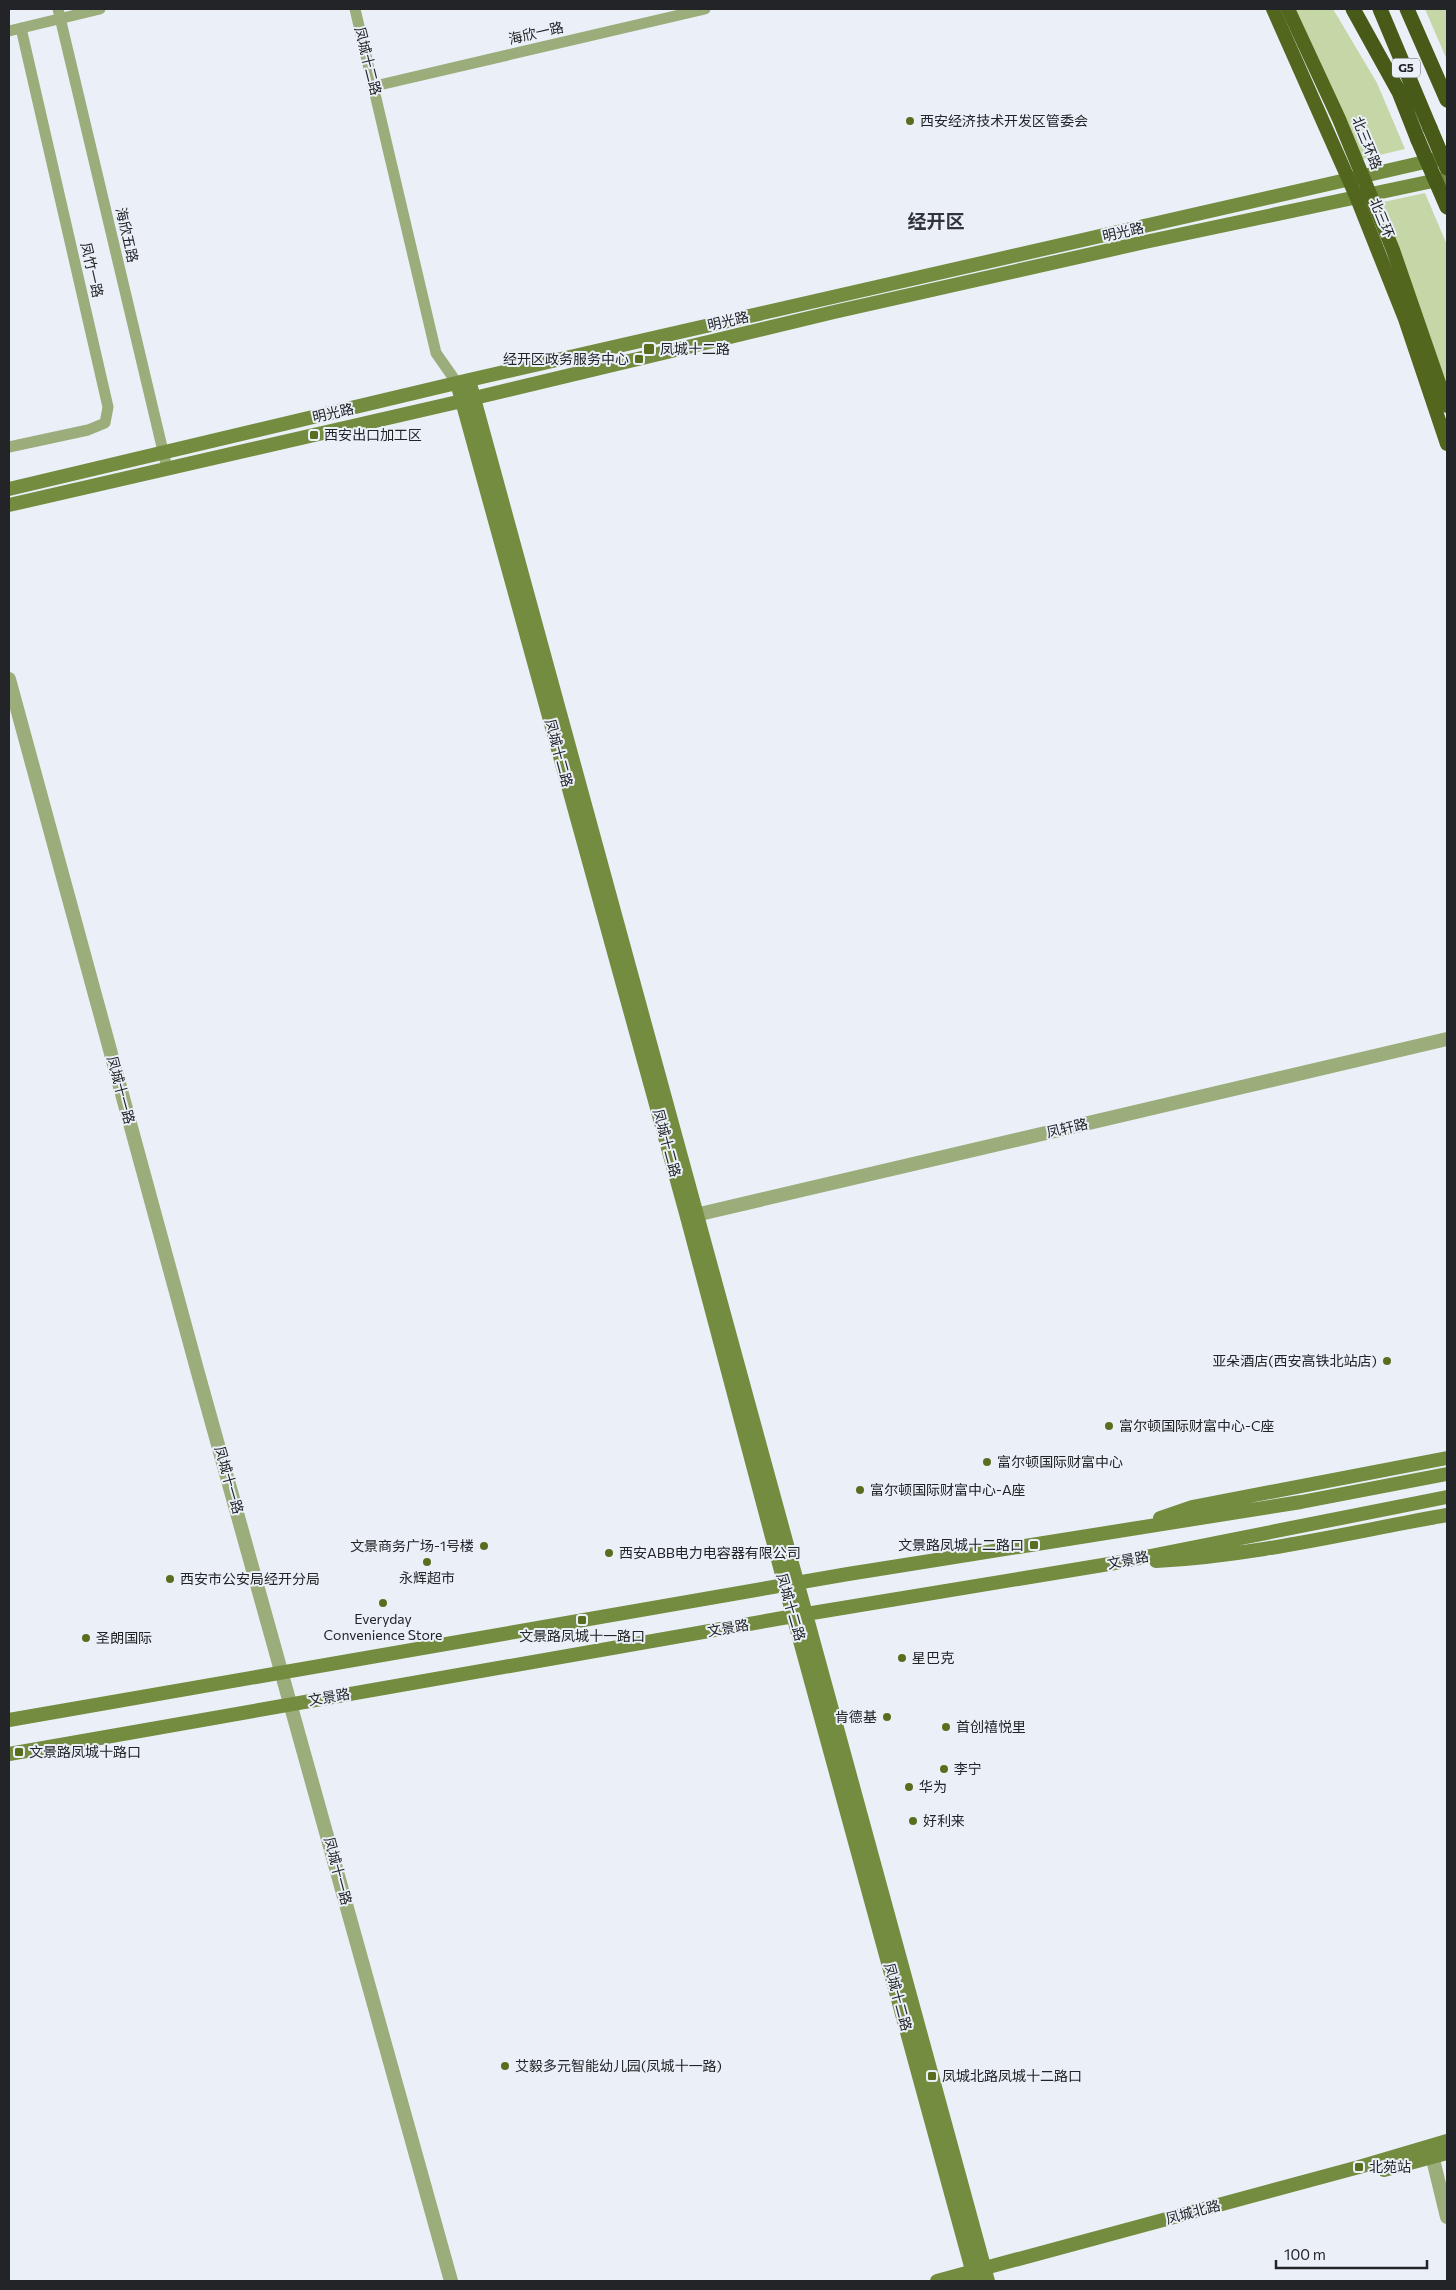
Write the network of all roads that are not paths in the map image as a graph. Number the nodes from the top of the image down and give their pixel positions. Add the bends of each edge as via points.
1 (100, 9) edge
2 (355, 9) edge
3 (705, 9) edge
4 (1273, 9) edge
5 (1288, 9) edge
6 (1353, 9) edge
7 (1380, 9) edge
8 (1407, 9) edge
9 (60, 14) edge
10 (21, 28) junction
11 (9, 31) edge
12 (374, 86) junction
13 (1447, 100) edge
14 (1447, 157) edge
15 (1447, 168) edge
16 (1447, 178) edge
17 (1348, 179) junction
18 (1356, 196) junction
19 (1447, 207) edge
20 (463, 381) junction
21 (468, 400) junction
22 (1447, 406) edge
23 (1447, 444) edge
24 (9, 448) edge
25 (163, 453) junction
26 (167, 468) junction
27 (9, 490) edge
28 (9, 505) edge
29 (9, 679) edge
30 (1447, 1039) edge
31 (692, 1215) junction
32 (1447, 1458) edge
33 (1447, 1474) edge
34 (1447, 1497) edge
35 (1447, 1515) edge
36 (1128, 1530) junction
37 (1115, 1563) junction
38 (791, 1585) junction
39 (800, 1616) junction
40 (283, 1672) junction
41 (292, 1704) junction
42 (9, 1720) edge
43 (9, 1754) edge
44 (1447, 2141) edge
45 (1431, 2151) junction
46 (1447, 2153) edge
47 (1447, 2217) edge
48 (979, 2277) edge
49 (451, 2281) edge
50 (937, 2281) edge

1 - 9 street
2 - 12 street, 凤城十二路
3 - 12 street, 海欣一路
4 - 17 highway, 北三环
5 - 22 highway, 北三环路, bridge via 1339,119 1393,250
6 - 19 highway, bridge via 1399,92
7 - 15 highway, G5, bridge
8 - 13 highway, G5
9 - 10 street
9 - 25 street, 海欣五路
10 - 11 street
10 - 24 street, 凤竹一路 via 108,407 105,423
12 - 20 street, 凤城十二路 via 436,353
14 - 17 main road, 明光路
16 - 18 main road, 明光路
17 - 18 highway, 北三环
17 - 20 main road, 明光路
18 - 21 main road, 明光路 via 844,310
18 - 23 highway, 北三环 via 1405,319
20 - 21 main road, 凤城十二路
20 - 25 main road, 明光路
21 - 26 main road, 明光路
21 - 31 main road, 凤城十二路
25 - 26 street, 海欣五路
25 - 27 main road, 明光路
26 - 28 main road, 明光路
29 - 40 street, 凤城十一路
30 - 31 street, 凤轩路
31 - 38 main road, 凤城十二路
32 - 36 main road via 1192,1507
33 - 36 main road, 文景路
34 - 37 main road, 文景路
35 - 37 main road via 1189,1560
36 - 38 main road, 文景路
37 - 39 main road, 文景路
38 - 39 main road, 凤城十二路
38 - 40 main road, 文景路
39 - 41 main road, 文景路
39 - 48 main road, 凤城十二路
40 - 41 street, 凤城十一路
40 - 42 main road, 文景路
41 - 43 main road, 文景路
41 - 49 street, 凤城十一路
44 - 45 main road, 凤城北路
45 - 46 main road, 凤城北路
45 - 47 street
45 - 48 main road, 凤城北路
48 - 50 main road, 凤城北路

